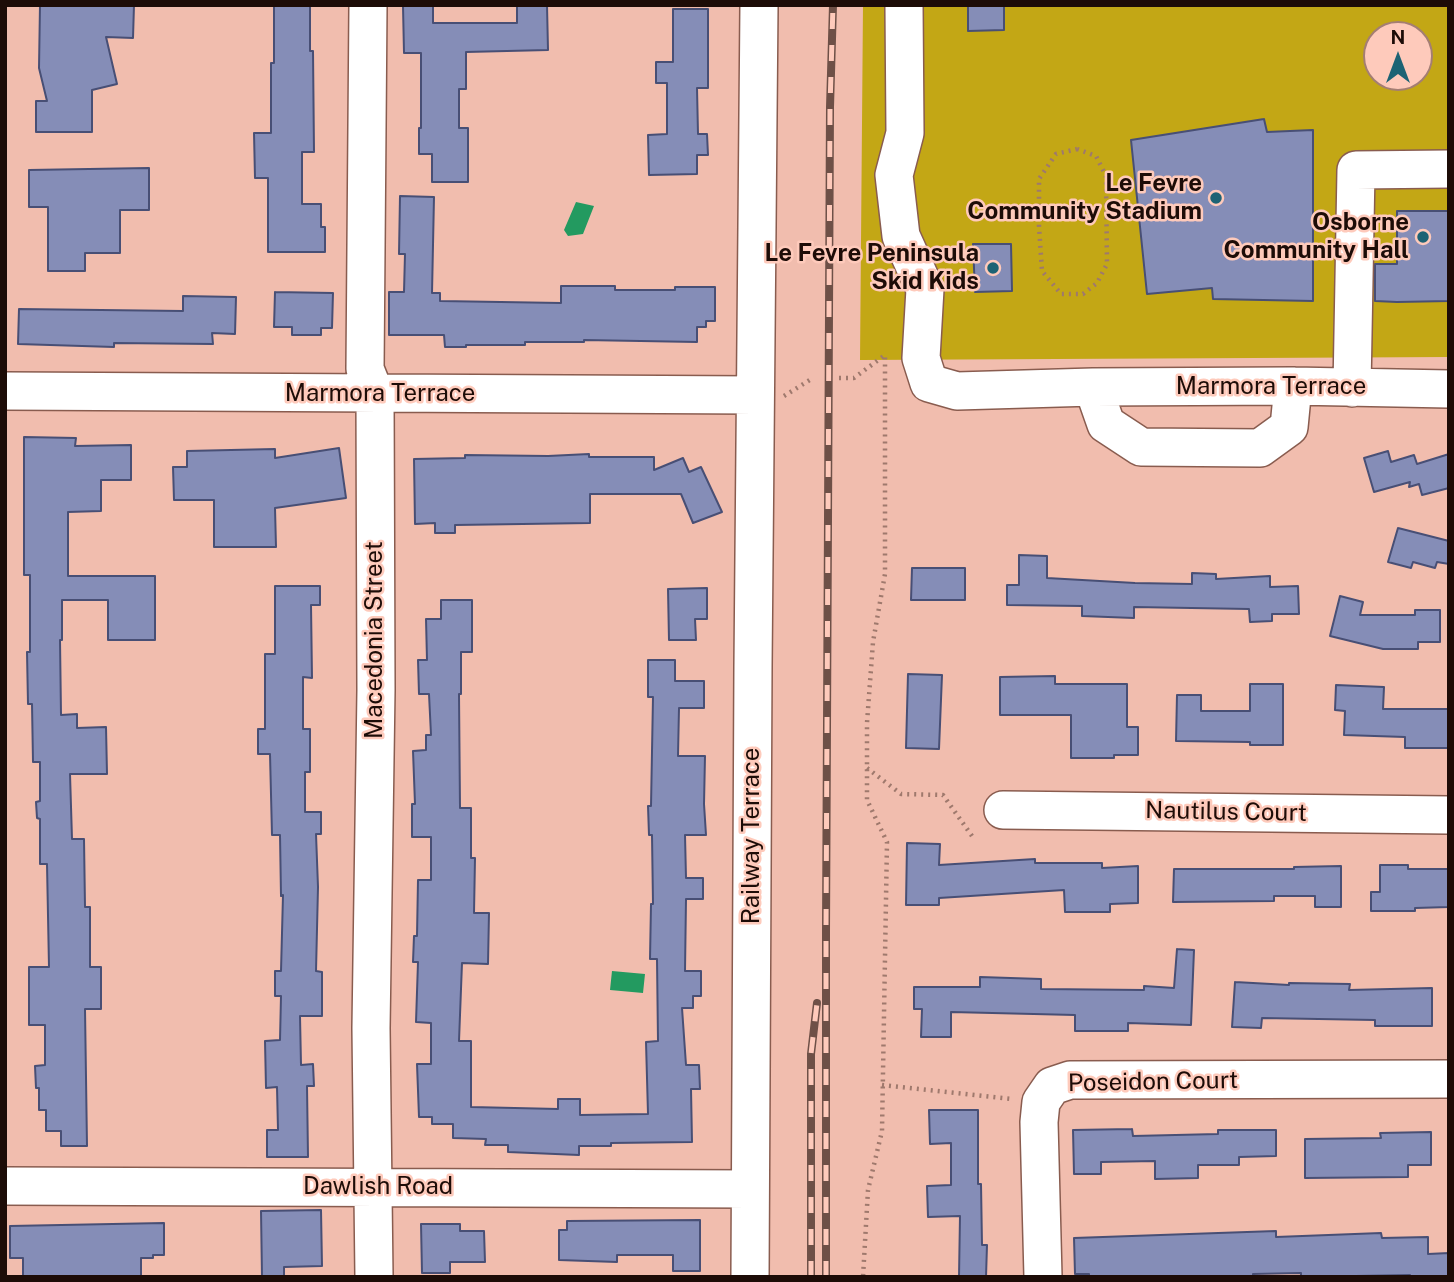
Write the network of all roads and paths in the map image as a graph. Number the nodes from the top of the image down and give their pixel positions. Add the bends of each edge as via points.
1 (368, 5) edge
2 (760, 5) edge
3 (904, 5) edge
4 (1449, 169) edge
5 (1038, 226) joint
6 (813, 378) dead end
7 (839, 378) dead end
8 (1293, 386) junction
9 (1093, 387) junction
10 (1352, 388) junction
11 (1449, 389) edge
12 (5, 391) edge
13 (375, 394) junction
14 (768, 397) junction
15 (867, 767) junction
16 (1003, 810) dead end
17 (1449, 815) edge
18 (972, 836) dead end
19 (1449, 1079) edge
20 (883, 1085) junction
21 (1041, 1102) junction
22 (5, 1186) edge
23 (374, 1186) junction
24 (750, 1189) junction
25 (374, 1277) edge
26 (750, 1277) edge
27 (863, 1277) edge
28 (1043, 1277) edge

1 - 13 street, Macedonia Street via 365,369
2 - 14 street, Railway Terrace
3 - 9 street, Marmora Terrace via 905,133 894,176 901,236 925,289 921,358 929,383 957,391
4 - 10 street via 1356,170
5 - 5 path via 1039,179 1056,154 1077,149 1096,156 1106,176 1107,264 1097,283 1083,294 1061,294 1042,271
6 - 14 path
7 - 15 path via 854,378 885,355 885,574 873,642
8 - 9 street, Marmora Terrace
8 - 9 street via 1289,427 1260,448 1141,447 1107,424
8 - 10 street, Marmora Terrace
10 - 11 street, Marmora Terrace
12 - 13 street, Marmora Terrace
13 - 14 street, Marmora Terrace
13 - 23 street, Macedonia Street
14 - 24 street, Railway Terrace
15 - 18 path via 901,794 943,795
15 - 20 path via 867,800 887,842
16 - 17 street, Nautilus Court
19 - 21 street, Poseidon Court via 1070,1080 1052,1086
20 - 21 path
20 - 27 path via 882,1131 868,1190
21 - 28 street, Poseidon Court
22 - 23 street, Dawlish Road
23 - 24 street, Dawlish Road
23 - 25 street, Macedonia Street
24 - 26 street, Railway Terrace

